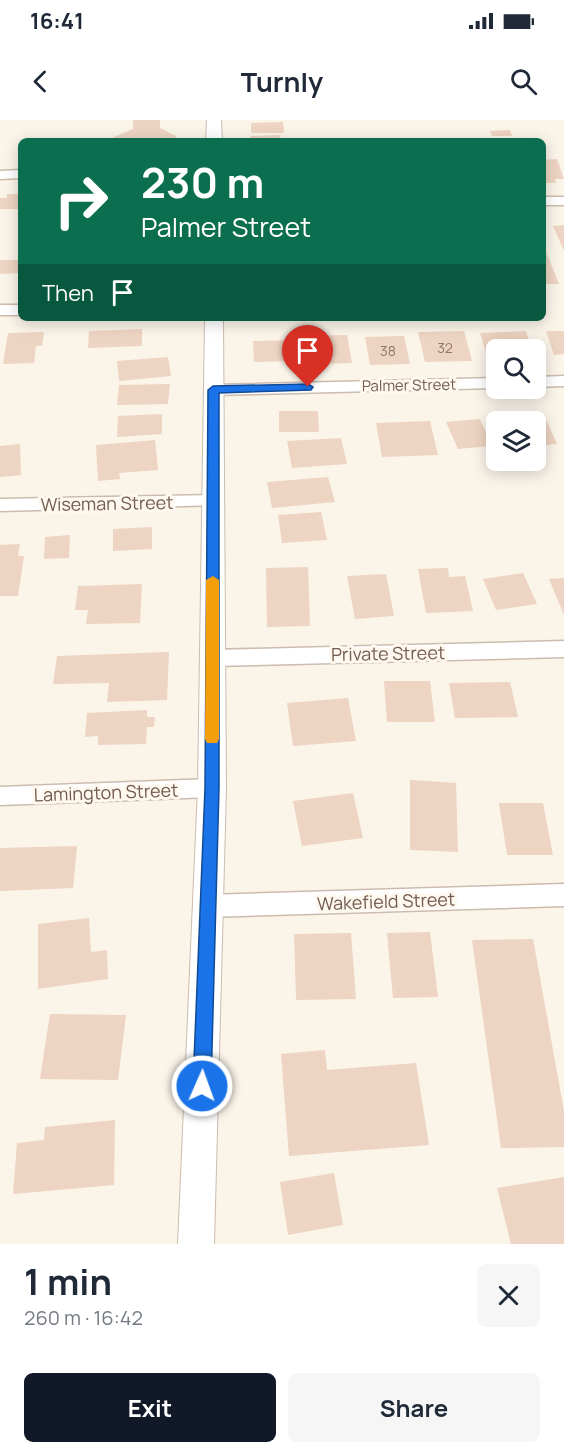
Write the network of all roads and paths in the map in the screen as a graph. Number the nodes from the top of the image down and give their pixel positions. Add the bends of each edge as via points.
1 (214, 120) edge
2 (214, 138) edge
3 (18, 174) edge
4 (0, 175) edge
5 (546, 201) edge
6 (564, 201) edge
7 (0, 310) edge
8 (18, 310) edge
9 (214, 321) edge
10 (564, 381) edge
11 (546, 382) edge
12 (486, 383) edge
13 (213, 390) junction
14 (213, 501) junction
15 (0, 505) edge
16 (564, 649) edge
17 (212, 658) junction
18 (212, 788) junction
19 (0, 796) edge
20 (564, 895) edge
21 (209, 906) junction
22 (196, 1244) edge

1 - 2 street
3 - 4 street
5 - 6 street
7 - 8 street
9 - 13 street
10 - 11 street
12 - 13 street, Palmer Street
13 - 14 street
14 - 15 street, Wiseman Street
14 - 17 street
16 - 17 street, Private Street
17 - 18 street
18 - 19 street, Lamington Street
18 - 21 street
20 - 21 street, Wakefield Street
21 - 22 street

